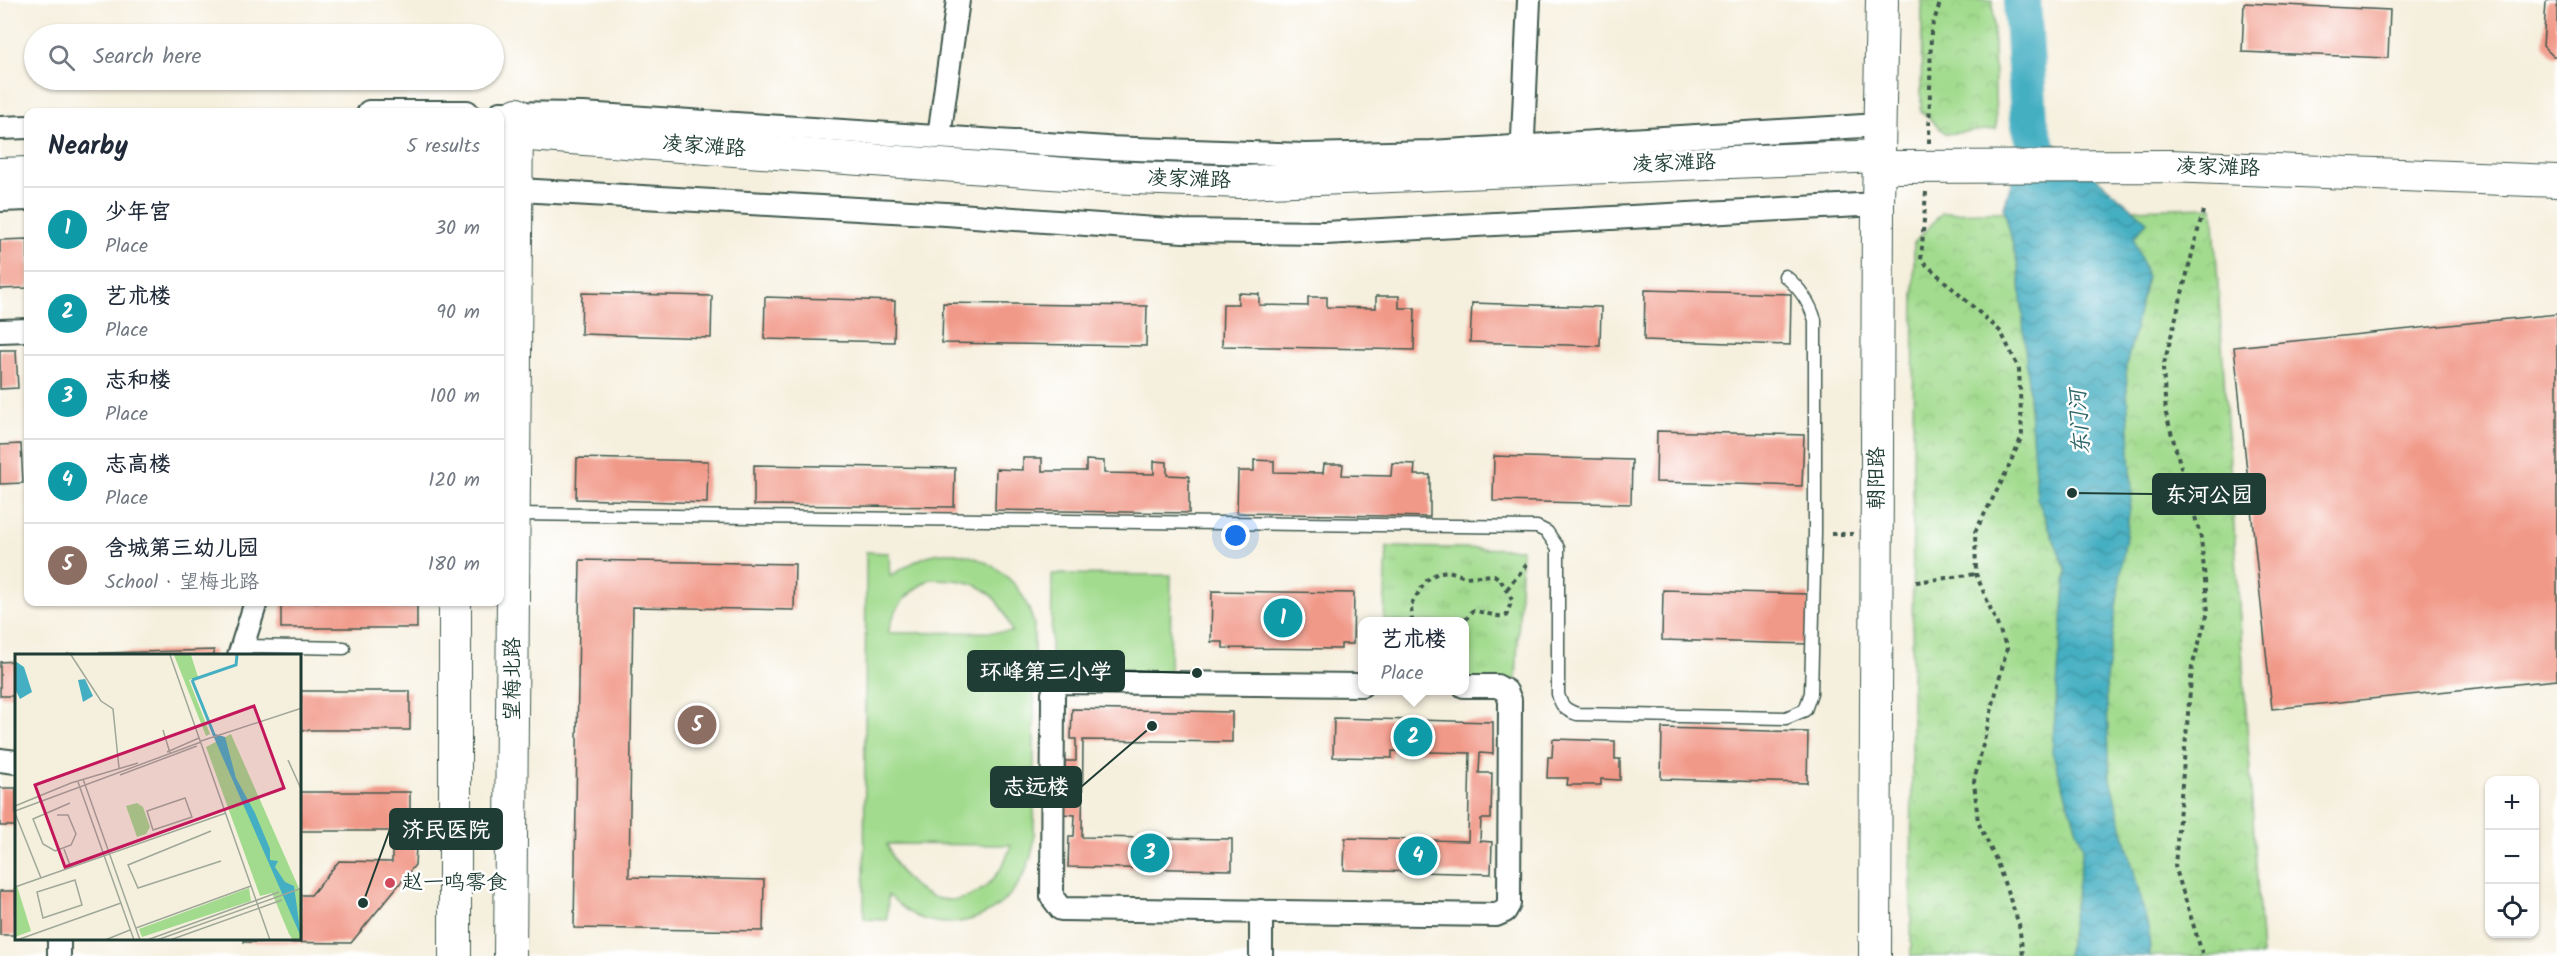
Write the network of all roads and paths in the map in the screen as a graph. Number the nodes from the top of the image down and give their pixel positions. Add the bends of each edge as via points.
1 (958, 0) edge
2 (1529, 0) edge
3 (1882, 0) edge
4 (1941, 0) edge
5 (1880, 124) junction
6 (24, 127) edge
7 (0, 128) edge
8 (508, 134) edge
9 (939, 137) junction
10 (24, 151) edge
11 (0, 152) edge
12 (1522, 159) junction
13 (1928, 165) junction
14 (24, 173) edge
15 (0, 174) edge
16 (1879, 176) junction
17 (2557, 182) edge
18 (508, 190) edge
19 (24, 199) edge
20 (0, 200) edge
21 (2203, 211) dead end
22 (1785, 276) dead end
23 (24, 330) edge
24 (0, 331) edge
25 (514, 514) junction
26 (1815, 533) junction
27 (1877, 534) junction
28 (1528, 563) dead end
29 (1976, 574) junction
30 (1916, 582) dead end
31 (1507, 589) junction
32 (255, 606) edge
33 (455, 606) edge
34 (1412, 617) edge
35 (1467, 617) edge
36 (344, 648) dead end
37 (241, 651) edge
38 (1358, 685) edge
39 (1469, 686) edge
40 (0, 760) edge
41 (15, 762) edge
42 (1261, 911) junction
43 (59, 941) edge
44 (58, 956) edge
45 (455, 956) edge
46 (510, 956) edge
47 (1261, 956) edge
48 (1875, 956) edge
49 (2023, 956) edge
50 (2203, 956) edge

1 - 9 street
2 - 12 street
3 - 5 main road, 朝阳路
4 - 13 path via 1931,30
5 - 12 street
5 - 16 main road, 朝阳路
6 - 7 street
8 - 9 street via 583,114
8 - 12 main road, 凌家滩路 via 1107,177 1242,182
8 - 16 main road, 凌家滩路 via 1094,198 1242,204
8 - 18 main road, 望梅北路
9 - 12 street via 1118,149 1284,155 1431,152
10 - 11 main road
12 - 16 main road, 凌家滩路
13 - 16 main road, 凌家滩路
13 - 17 main road, 凌家滩路 via 2169,166
13 - 29 path via 1921,260 2001,332 2019,369 2022,436 1975,532
14 - 15 main road
16 - 18 street via 1325,233 1183,231
16 - 27 main road, 朝阳路
18 - 25 main road, 望梅北路
19 - 20 street
21 - 50 path via 2163,368 2166,414 2201,538 2208,612 2192,667 2175,866
22 - 26 lane via 1803,294 1815,320
23 - 24 street
25 - 26 lane via 1537,527 1547,532 1558,548 1558,694 1560,704 1568,711 1775,718 1805,710 1811,693
25 - 46 main road, 望梅北路
26 - 27 path
27 - 48 main road, 朝阳路
28 - 31 path
29 - 30 path
29 - 49 path via 2007,648 1974,781 1978,822 2019,924
31 - 34 path via 1494,575 1465,577 1440,572 1422,587 1412,605
31 - 35 path via 1512,600 1506,616 1472,611
32 - 37 street
33 - 45 main road
36 - 37 lane
38 - 42 street via 1063,682 1056,686 1054,902 1061,909
39 - 42 street via 1497,686 1506,691 1510,700 1509,904 1505,911 1496,915
40 - 41 street
42 - 47 street
43 - 44 street

